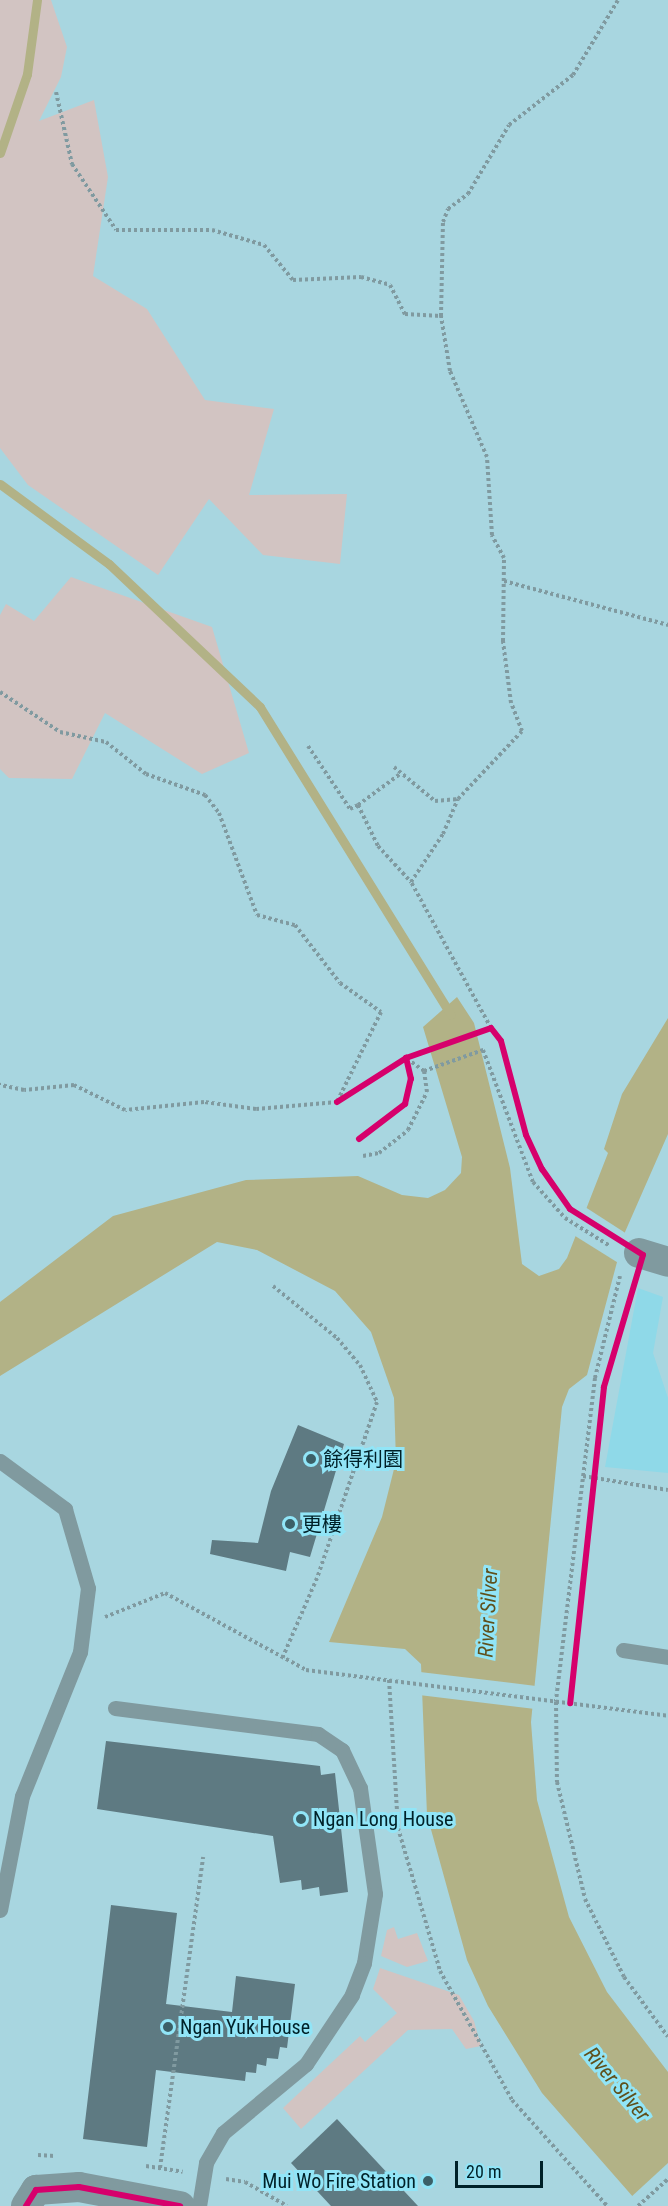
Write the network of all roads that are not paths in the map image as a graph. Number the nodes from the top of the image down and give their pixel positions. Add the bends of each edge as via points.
1 (626, 1256) road end
2 (668, 1262) edge
3 (0, 1461) edge
4 (623, 1650) dead end
5 (668, 1657) edge
6 (115, 1708) dead end
7 (0, 1910) edge
8 (78, 2196) edge
9 (26, 2206) edge
10 (180, 2206) edge
11 (199, 2206) edge

1 - 2 street
3 - 7 lane via 65,1509 83,1556 88,1625 22,1796
4 - 5 lane
6 - 11 lane via 318,1734 346,1756 360,1788 375,1894 364,1962 352,1995 306,2064 223,2133 206,2163
8 - 9 street via 36,2190
8 - 10 street

